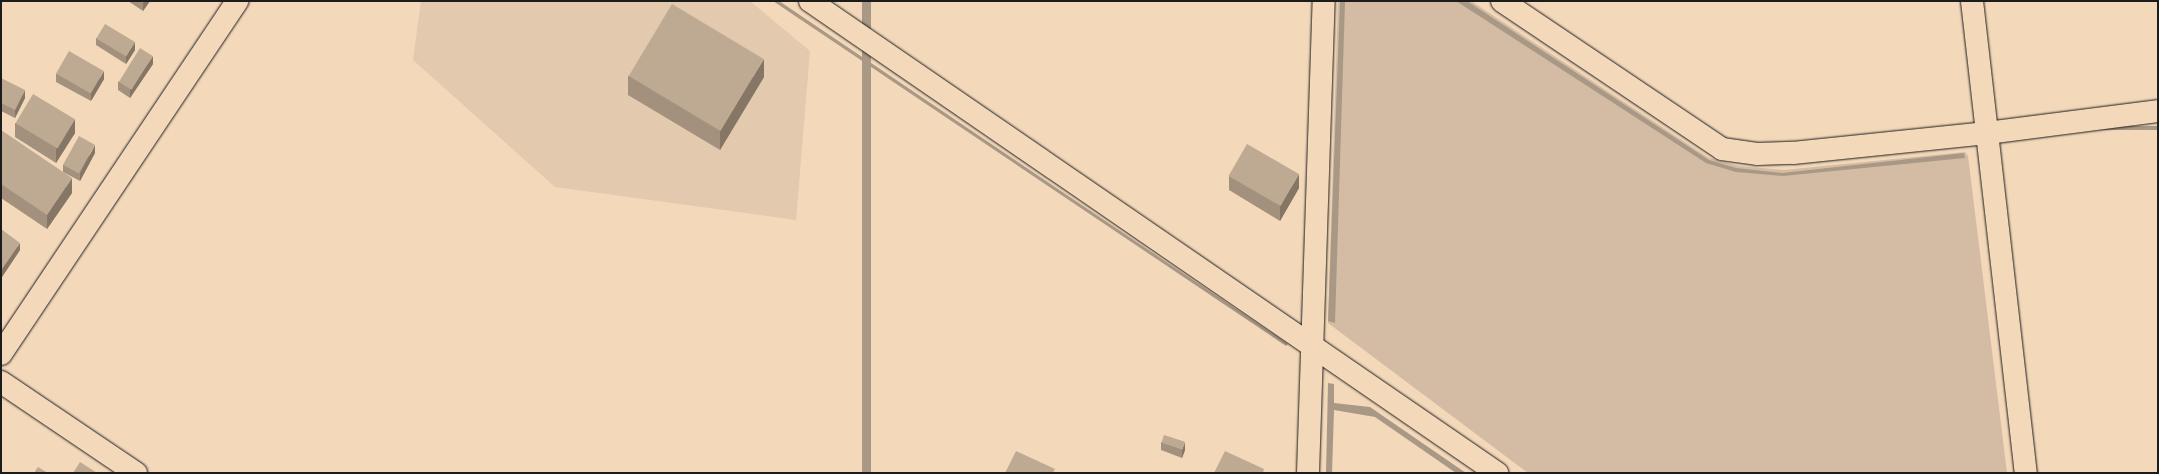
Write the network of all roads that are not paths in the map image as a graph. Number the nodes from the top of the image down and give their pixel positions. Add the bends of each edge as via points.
1 (237, 1) edge
2 (810, 1) edge
3 (1324, 1) edge
4 (1502, 1) edge
5 (1972, 1) edge
6 (2158, 111) edge
7 (1987, 133) junction
8 (1313, 347) junction
9 (1, 354) edge
10 (1, 382) edge
11 (136, 473) edge
12 (1308, 473) edge
13 (1497, 473) edge
14 (2026, 473) edge

1 - 9 street
2 - 8 street
3 - 8 street
4 - 7 street via 1722,149 1757,154 1793,153
5 - 7 street
6 - 7 street
7 - 14 street
8 - 12 street
8 - 13 street
10 - 11 street

